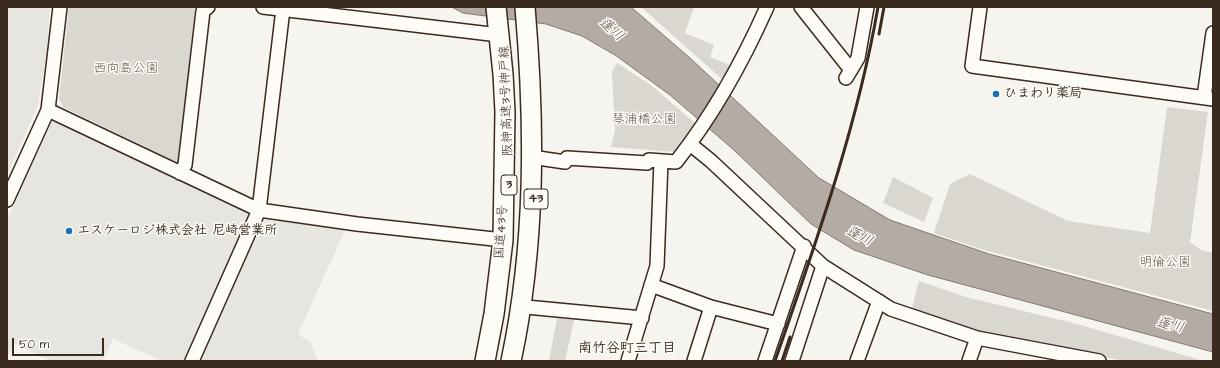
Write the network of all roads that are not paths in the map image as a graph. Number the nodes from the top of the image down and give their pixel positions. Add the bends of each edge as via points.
1 (60, 7) edge
2 (208, 7) edge
3 (263, 7) edge
4 (525, 7) edge
5 (531, 7) edge
6 (767, 7) edge
7 (802, 7) edge
8 (867, 7) edge
9 (980, 7) edge
10 (283, 9) junction
11 (499, 18) edge
12 (1213, 33) edge
13 (1208, 98) edge
14 (48, 110) junction
15 (690, 144) junction
16 (538, 158) junction
17 (661, 161) junction
18 (180, 173) junction
19 (7, 200) edge
20 (259, 210) junction
21 (503, 240) junction
22 (804, 246) junction
23 (823, 266) junction
24 (651, 285) junction
25 (878, 301) junction
26 (526, 307) junction
27 (711, 307) junction
28 (642, 318) junction
29 (778, 324) junction
30 (977, 338) junction
31 (1081, 359) edge
32 (192, 361) edge
33 (486, 361) edge
34 (511, 361) edge
35 (517, 361) edge
36 (628, 361) edge
37 (694, 361) edge
38 (765, 361) edge
39 (792, 361) edge
40 (857, 361) edge
41 (969, 361) edge
42 (1100, 361) edge

1 - 14 street
2 - 18 street via 203,11 185,165
3 - 10 street
4 - 34 highway, 阪神高速3号神戸線 / 3 via 533,161 525,273
5 - 16 highway, 43
6 - 15 street via 749,47
7 - 8 street via 848,74 858,58
9 - 13 street via 972,66
10 - 11 street
10 - 20 street
11 - 21 highway, 国道43号 / 43 via 505,120
11 - 33 highway, 阪神高速3号神戸線 / 3 via 510,99 509,200 503,272
12 - 13 street
14 - 18 street
14 - 19 street
15 - 17 street via 676,162
15 - 22 street
16 - 17 street via 565,162 567,158 647,163 649,160
16 - 26 highway, 43
17 - 24 street via 657,266
18 - 20 street
20 - 21 street
20 - 32 street
21 - 33 highway, 国道43号 / 43
22 - 23 street
22 - 29 street
23 - 25 street
23 - 39 street
24 - 27 street
24 - 28 street
25 - 30 street via 891,309
25 - 40 street
26 - 28 street
26 - 35 highway, 43
27 - 29 street
27 - 37 street
28 - 36 street
29 - 38 street
30 - 31 street
30 - 41 street
31 - 42 street

